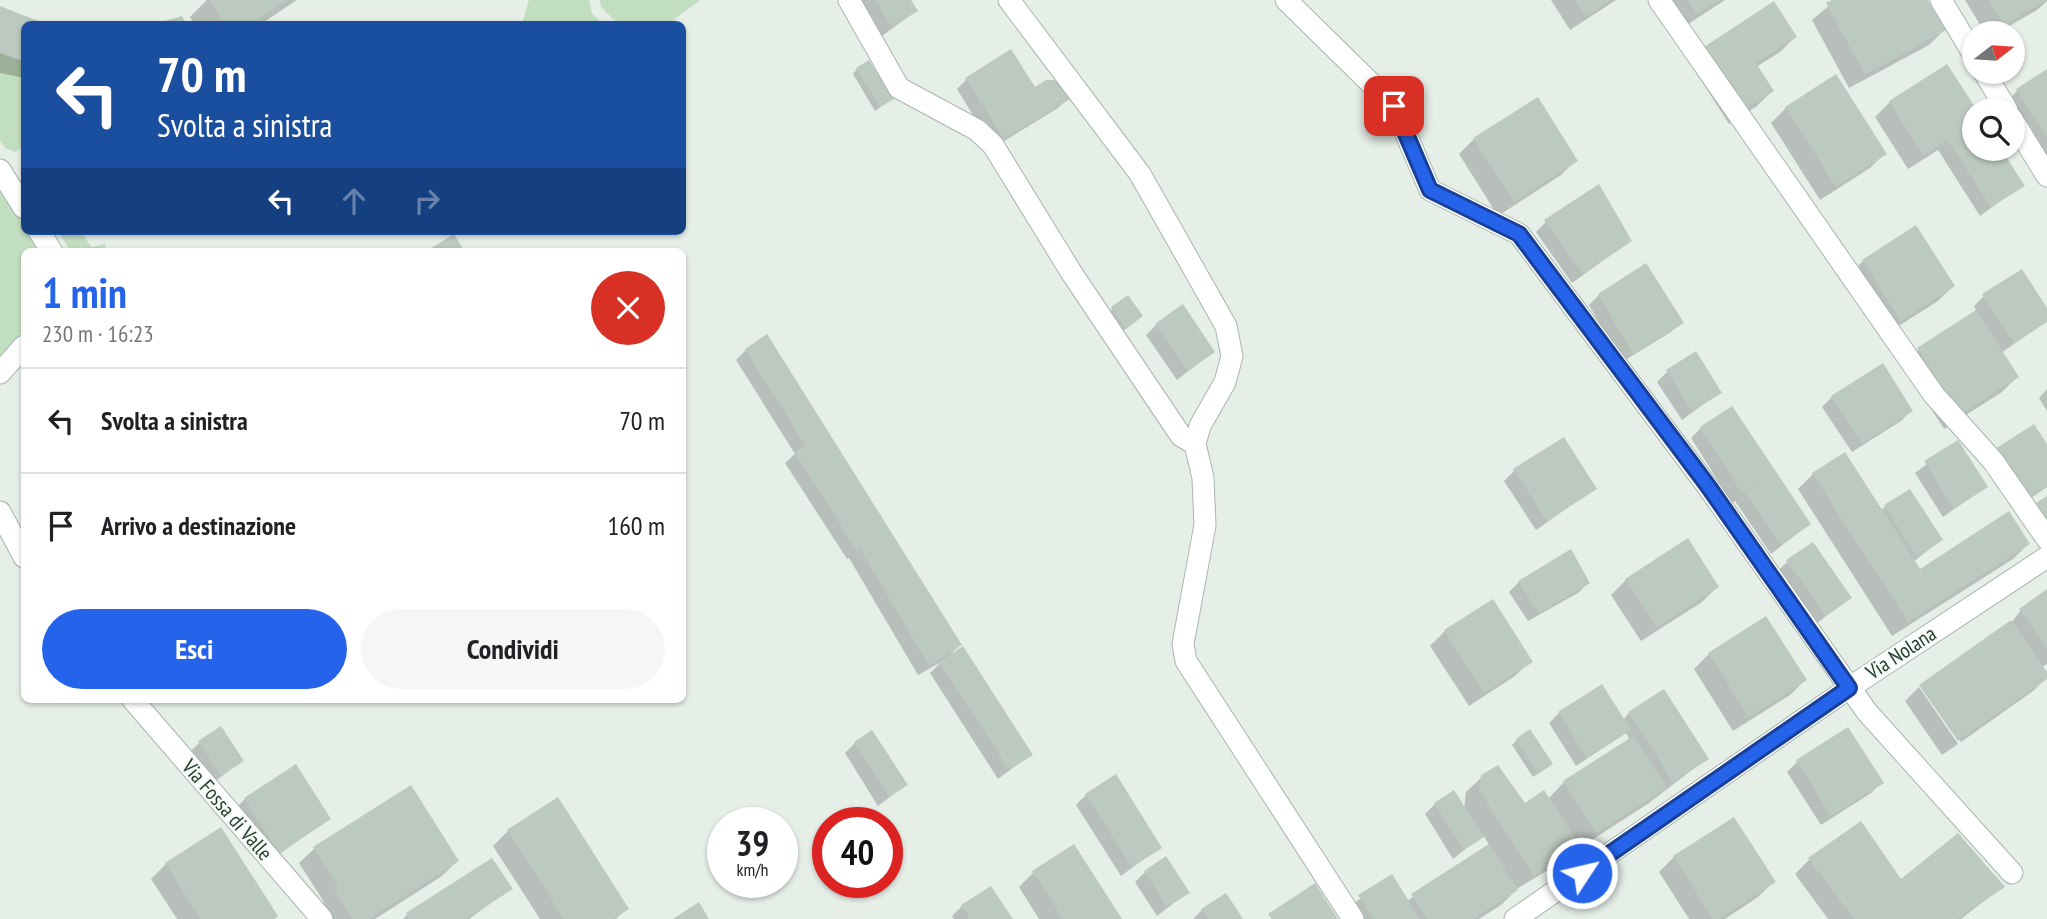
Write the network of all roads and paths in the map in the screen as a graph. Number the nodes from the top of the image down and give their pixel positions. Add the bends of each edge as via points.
1 (849, 0) edge
2 (1009, 0) edge
3 (1286, 0) edge
4 (1659, 0) edge
5 (1941, 0) edge
6 (1962, 35) edge
7 (2025, 140) edge
8 (0, 170) edge
9 (2047, 176) edge
10 (21, 203) edge
11 (21, 348) edge
12 (0, 373) edge
13 (1195, 444) junction
14 (0, 512) edge
15 (2047, 539) edge
16 (21, 551) edge
17 (2047, 557) edge
18 (1849, 688) junction
19 (136, 703) edge
20 (2012, 873) dead end
21 (322, 919) edge
22 (1353, 919) edge
23 (1515, 919) edge

1 - 13 street via 899,88 977,130 993,145 1181,436
2 - 13 street via 1140,173 1226,326 1232,356 1225,382
3 - 18 street via 1394,106 1430,190 1519,234 1708,486
4 - 15 street via 1934,395 1993,461
5 - 6 street
7 - 9 street
8 - 10 street
11 - 12 street
13 - 22 street via 1203,478 1205,525 1183,644 1186,661
14 - 16 street
17 - 18 street, Via Nolana
18 - 20 street
18 - 23 street, Via Nolana
19 - 21 street, Via Fossa di Valle

